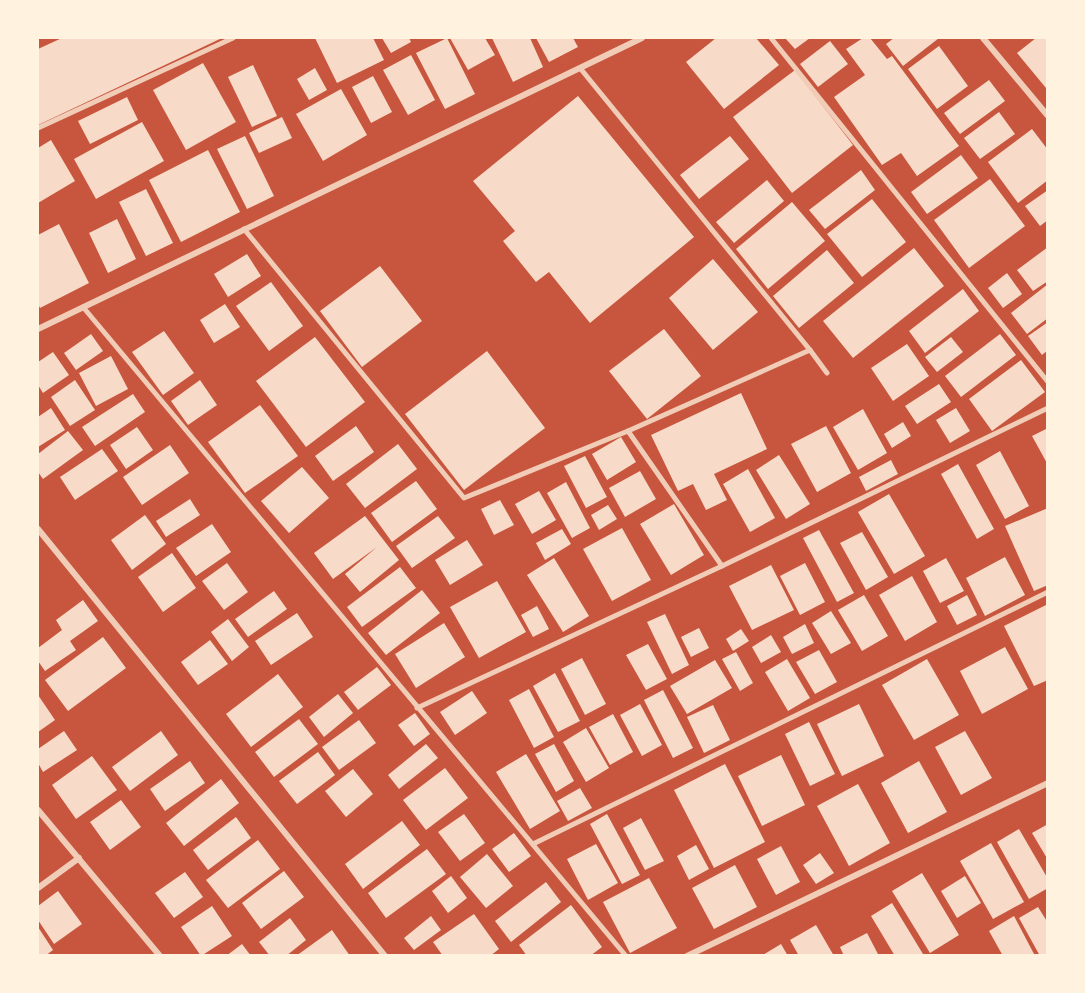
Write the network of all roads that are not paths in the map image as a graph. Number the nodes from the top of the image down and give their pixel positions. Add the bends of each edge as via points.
1 (233, 38) edge
2 (642, 38) edge
3 (771, 38) edge
4 (983, 38) edge
5 (580, 68) junction
6 (1047, 116) edge
7 (38, 128) edge
8 (244, 229) junction
9 (83, 307) junction
10 (38, 329) edge
11 (810, 350) junction
12 (827, 373) dead end
13 (1047, 382) edge
14 (1047, 408) edge
15 (628, 431) junction
16 (38, 529) edge
17 (722, 566) junction
18 (1047, 592) edge
19 (417, 708) junction
20 (1047, 783) edge
21 (38, 810) edge
22 (532, 844) junction
23 (79, 858) junction
24 (38, 888) edge
25 (160, 956) edge
26 (385, 956) edge
27 (626, 956) edge
28 (687, 956) edge

1 - 7 street
2 - 5 street
3 - 13 street
4 - 6 street
5 - 8 street
5 - 11 street
8 - 9 street
8 - 15 street via 464,498
9 - 10 street
9 - 19 street
11 - 12 street
11 - 15 street
14 - 17 street
15 - 17 street
16 - 26 street
17 - 19 street
18 - 22 street
19 - 22 street
20 - 28 street
21 - 23 street
22 - 27 street
23 - 24 street
23 - 25 street

